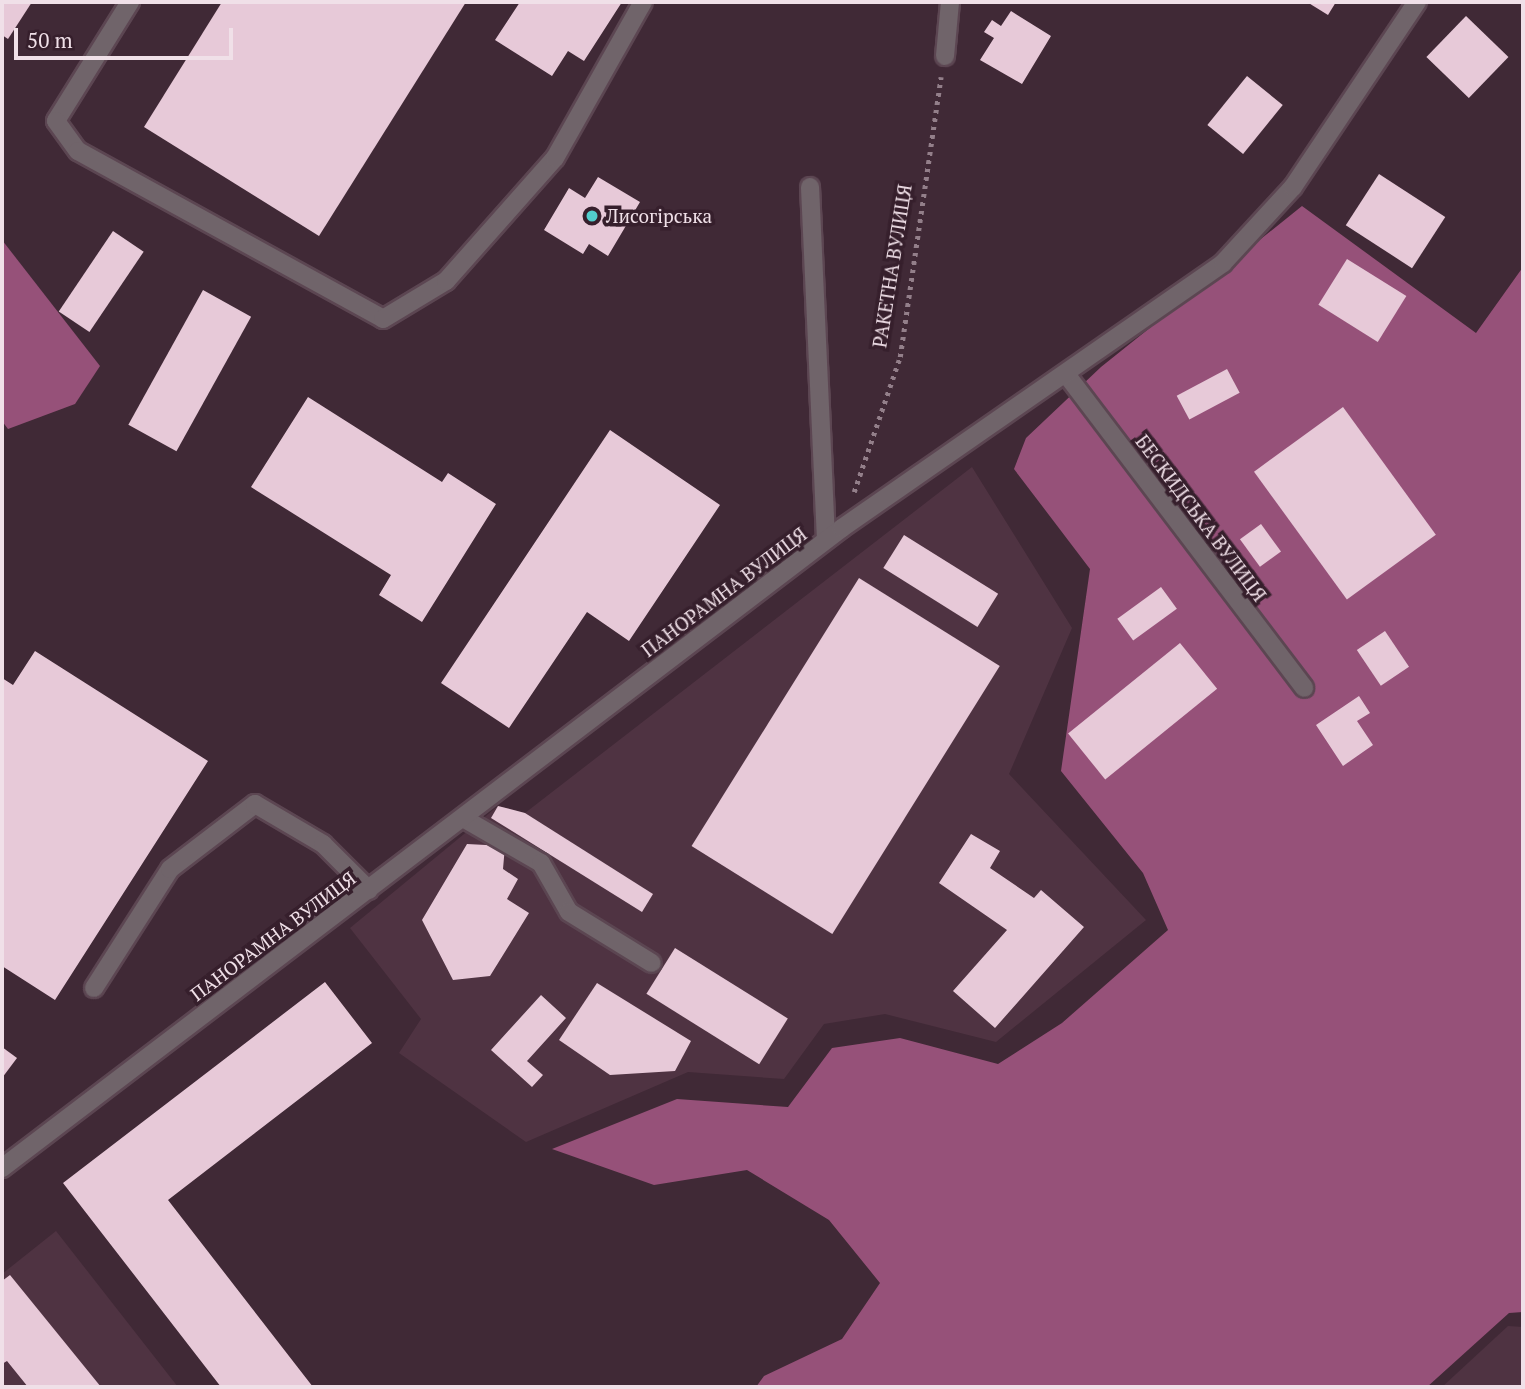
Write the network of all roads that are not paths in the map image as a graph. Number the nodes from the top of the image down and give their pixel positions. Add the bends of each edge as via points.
1 (130, 2) edge
2 (643, 2) edge
3 (950, 2) edge
4 (1418, 2) edge
5 (945, 56) road end
6 (810, 187) dead end
7 (1066, 374) junction
8 (827, 540) junction
9 (1304, 688) dead end
10 (463, 818) junction
11 (369, 890) junction
12 (652, 963) dead end
13 (94, 988) dead end
14 (2, 1168) edge

1 - 2 street via 56,121 78,151 383,319 446,281 555,158
3 - 5 street
4 - 7 street, ПАНОРАМНА ВУЛИЦЯ via 1293,187 1223,263
6 - 8 street
7 - 8 street, ПАНОРАМНА ВУЛИЦЯ
7 - 9 street, БЕСКИДСЬКА ВУЛИЦЯ
8 - 10 street, ПАНОРАМНА ВУЛИЦЯ
10 - 11 street, ПАНОРАМНА ВУЛИЦЯ
10 - 12 street via 541,863 569,912
11 - 13 street via 323,844 255,804 170,869
11 - 14 street, ПАНОРАМНА ВУЛИЦЯ

